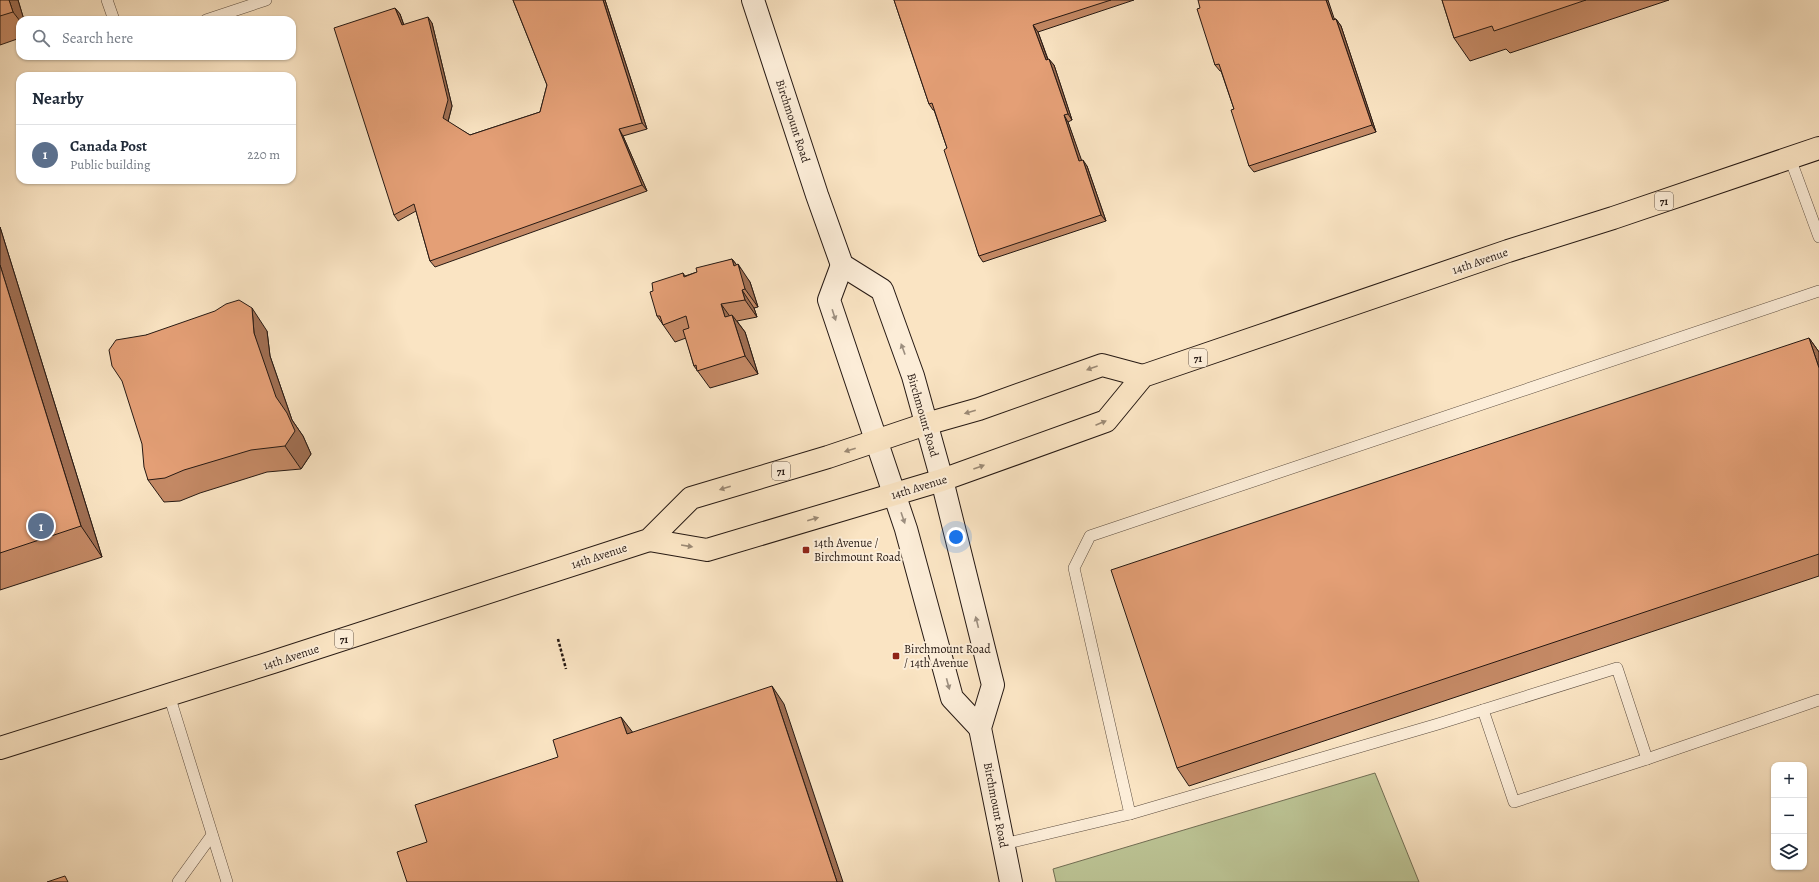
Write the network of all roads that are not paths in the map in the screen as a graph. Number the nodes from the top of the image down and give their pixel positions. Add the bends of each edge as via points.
1 (108, 0) edge
2 (266, 0) edge
3 (753, 0) edge
4 (113, 16) edge
5 (218, 16) edge
6 (1819, 148) edge
7 (1790, 158) junction
8 (1819, 236) edge
9 (842, 265) junction
10 (1819, 291) edge
11 (1143, 376) junction
12 (926, 424) junction
13 (877, 442) junction
14 (942, 480) junction
15 (894, 495) junction
16 (649, 540) junction
17 (169, 694) junction
18 (1819, 700) edge
19 (1483, 710) junction
20 (980, 728) junction
21 (0, 748) edge
22 (1647, 759) junction
23 (1130, 814) junction
24 (212, 835) junction
25 (1004, 844) junction
26 (178, 882) edge
27 (227, 882) edge
28 (1011, 882) edge

1 - 4 lane
2 - 5 lane
3 - 9 main road, Birchmount Road via 814,188
6 - 7 main road, 14th Avenue / 71
7 - 8 lane
7 - 11 main road, 14th Avenue / 71
12 -> 9 main road, Birchmount Road via 913,376 882,290
9 -> 13 main road via 829,300
10 - 23 lane via 1090,536 1074,568
11 -> 12 main road, 14th Avenue / 71 via 1102,364 979,409
14 -> 11 main road, 14th Avenue / 71 via 1106,421
12 - 13 main road, 14th Avenue / 71
12 - 14 main road, Birchmount Road
13 - 15 main road
13 -> 16 main road, 14th Avenue / 71 via 691,498
14 - 15 main road, 14th Avenue / 71
20 -> 14 main road, Birchmount Road via 993,685
16 -> 15 main road, 14th Avenue / 71 via 707,550
15 -> 20 main road via 906,529 952,698
16 - 17 main road, 14th Avenue / 71
17 - 21 main road, 14th Avenue / 71
17 - 24 lane
18 - 22 lane
19 - 22 lane via 1617,668
19 - 22 lane via 1514,802
19 - 23 lane
20 - 25 main road, Birchmount Road
23 - 25 lane
24 - 26 lane
24 - 27 lane
25 - 28 main road, Birchmount Road

